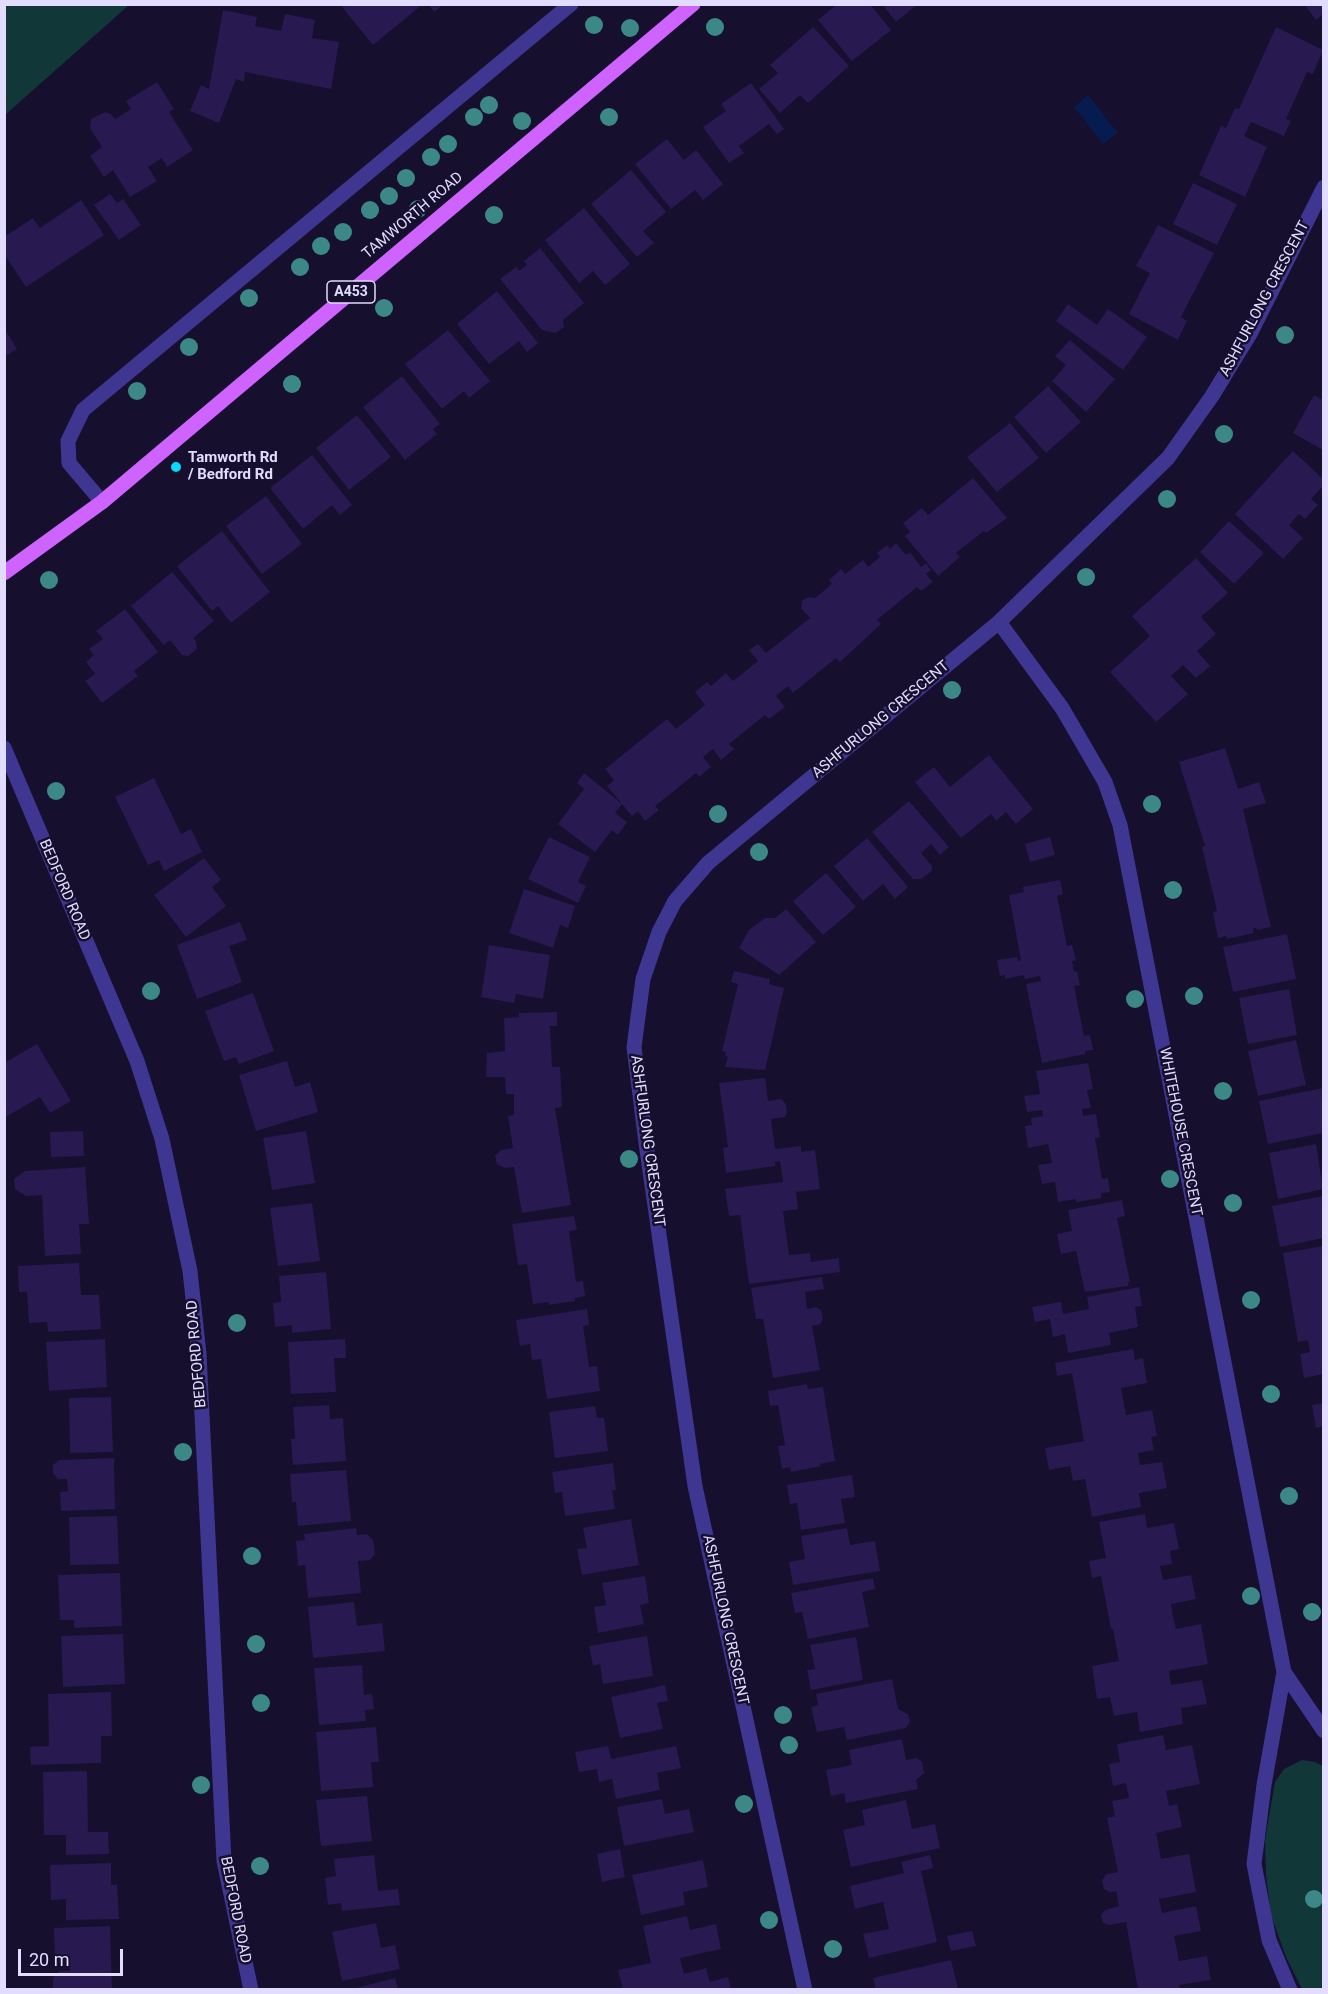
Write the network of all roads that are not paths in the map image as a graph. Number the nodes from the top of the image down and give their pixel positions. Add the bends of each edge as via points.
1 (571, 4) edge
2 (693, 4) edge
3 (1323, 188) edge
4 (102, 502) junction
5 (4, 573) edge
6 (999, 622) junction
7 (4, 748) edge
8 (1284, 1672) junction
9 (1323, 1731) edge
10 (251, 1989) edge
11 (806, 1989) edge
12 (1290, 1989) edge

1 - 4 street via 82,410 68,441 69,463
2 - 4 main road, TAMWORTH ROAD / A453
3 - 6 street, ASHFURLONG CRESCENT via 1251,332 1168,458
4 - 5 main road, TAMWORTH ROAD / A453
6 - 8 street, WHITEHOUSE CRESCENT via 1062,708 1104,782 1120,825
6 - 11 street, ASHFURLONG CRESCENT via 708,863 669,912 643,979 634,1047 695,1486
7 - 10 street, BEDFORD ROAD via 137,1061 162,1139 190,1271 199,1354 224,1861
8 - 9 street, WHITEHOUSE CRESCENT
8 - 12 street, WHITEHOUSE CRESCENT via 1254,1864 1269,1940

